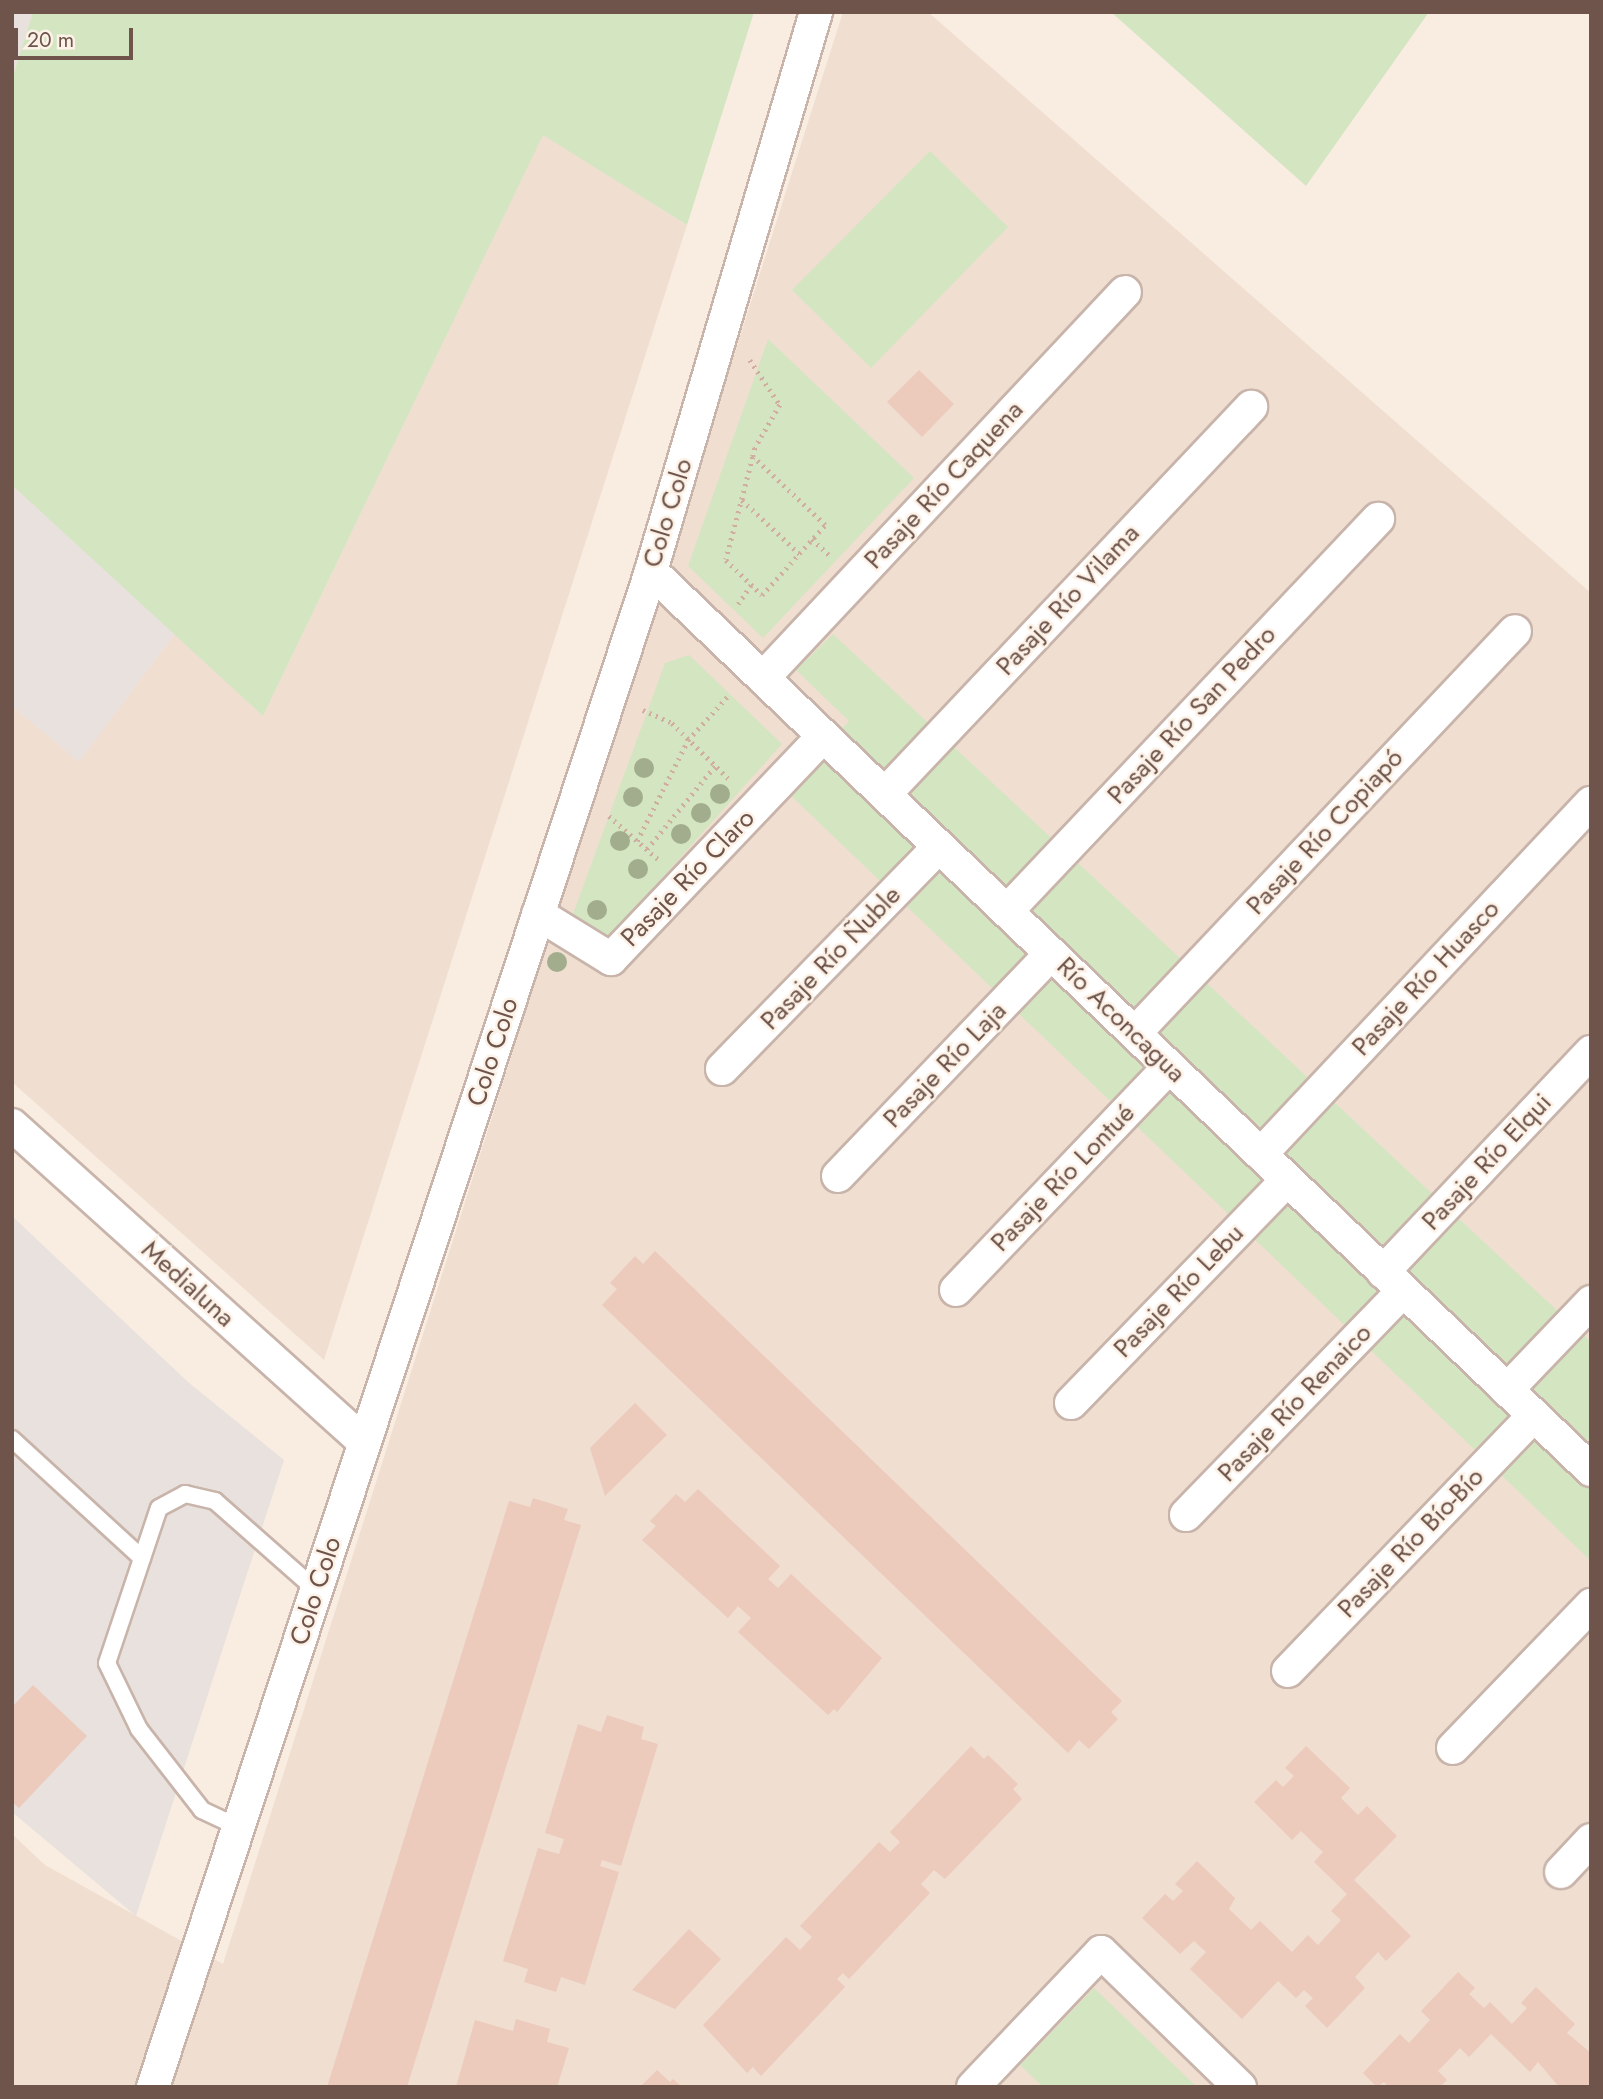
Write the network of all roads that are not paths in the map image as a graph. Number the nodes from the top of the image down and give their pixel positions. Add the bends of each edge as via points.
1 (816, 12) edge
2 (1125, 292) dead end
3 (1251, 407) dead end
4 (1378, 519) dead end
5 (651, 570) junction
6 (1515, 631) dead end
7 (758, 673) junction
8 (823, 736) junction
9 (885, 794) junction
10 (1591, 802) edge
11 (939, 847) junction
12 (1007, 911) junction
13 (538, 915) junction
14 (1051, 954) junction
15 (1135, 1033) junction
16 (1591, 1052) edge
17 (1169, 1067) junction
18 (722, 1069) dead end
19 (12, 1125) edge
20 (1261, 1154) junction
21 (838, 1176) dead end
22 (1287, 1180) junction
23 (1393, 1281) junction
24 (956, 1290) dead end
25 (1591, 1302) edge
26 (1507, 1390) junction
27 (1071, 1402) dead end
28 (1534, 1415) junction
29 (12, 1439) edge
30 (364, 1442) junction
31 (1591, 1470) edge
32 (1186, 1515) dead end
33 (142, 1558) junction
34 (316, 1590) junction
35 (1591, 1605) edge
36 (1288, 1671) dead end
37 (1453, 1748) dead end
38 (238, 1827) junction
39 (1591, 1840) edge
40 (1561, 1872) dead end
41 (153, 2087) edge
42 (973, 2087) edge
43 (1240, 2087) edge

1 - 5 street, Colo Colo
2 - 7 street, Pasaje Río Caquena
3 - 9 street, Pasaje Río Vilama
4 - 12 street, Pasaje Río San Pedro
5 - 7 street, Río Aconcagua
5 - 13 street, Colo Colo
6 - 15 street, Pasaje Río Copiapó
7 - 8 street, Río Aconcagua
8 - 9 street, Río Aconcagua
8 - 13 street, Pasaje Río Claro via 611,958
9 - 11 street, Río Aconcagua
10 - 20 street, Pasaje Río Huasco
11 - 12 street, Río Aconcagua
11 - 18 street, Pasaje Río Ñuble
12 - 14 street, Río Aconcagua
13 - 30 street, Colo Colo
14 - 15 street, Río Aconcagua
14 - 21 street, Pasaje Río Laja
15 - 17 street, Río Aconcagua
16 - 23 street, Pasaje Río Elqui
17 - 20 street, Río Aconcagua
17 - 24 street, Pasaje Río Lontué
19 - 30 street, Medialuna
20 - 22 street, Río Aconcagua
22 - 23 street, Río Aconcagua
22 - 27 street, Pasaje Río Lebu
23 - 26 street, Río Aconcagua
23 - 32 street, Pasaje Río Renaico
25 - 26 street
26 - 28 street, Río Aconcagua
28 - 31 street, Río Aconcagua
28 - 36 street, Pasaje Río Bío-Bío
29 - 33 lane
30 - 34 street, Colo Colo
33 - 34 lane via 159,1508 185,1494 225,1507
33 - 38 lane via 107,1662 139,1729 202,1810
34 - 38 street, Colo Colo
35 - 37 street
38 - 41 street, Colo Colo
39 - 40 street
42 - 43 street via 1101,1952

